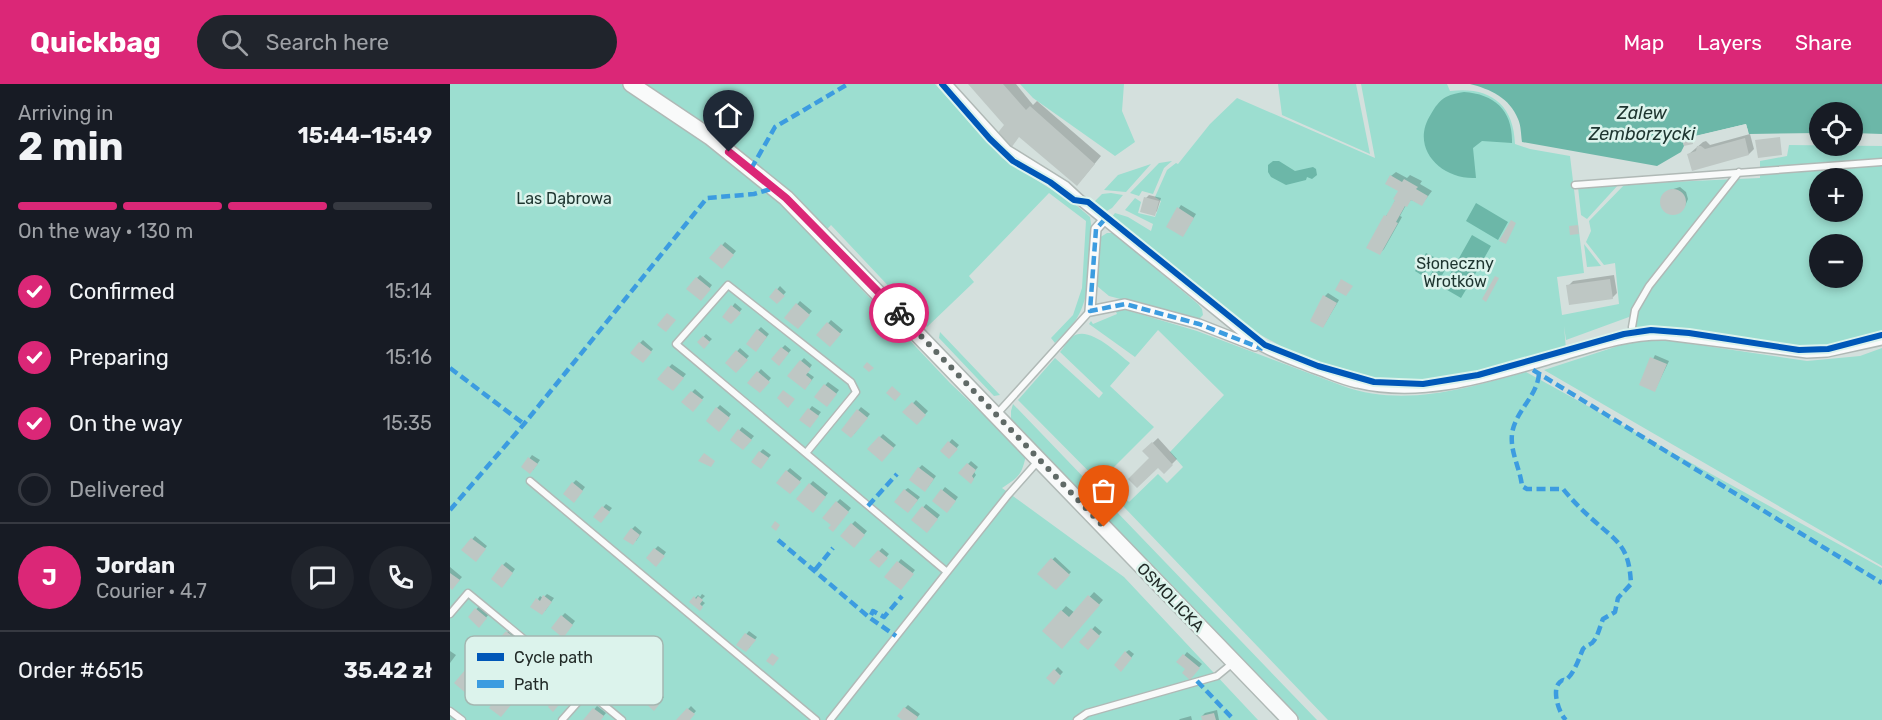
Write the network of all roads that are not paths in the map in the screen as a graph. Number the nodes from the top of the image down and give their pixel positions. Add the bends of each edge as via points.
1 (631, 84) edge
2 (947, 84) edge
3 (1882, 162) edge
4 (1739, 172) junction
5 (1575, 184) dead end
6 (1105, 219) junction
7 (1090, 311) junction
8 (1634, 336) junction
9 (1882, 340) edge
10 (1268, 350) junction
11 (996, 415) junction
12 (806, 453) junction
13 (1039, 460) junction
14 (530, 481) dead end
15 (947, 572) junction
16 (450, 614) edge
17 (520, 636) edge
18 (1234, 662) junction
19 (575, 705) edge
20 (603, 705) edge
21 (450, 711) edge
22 (462, 720) edge
23 (562, 720) edge
24 (622, 720) edge
25 (816, 720) edge
26 (830, 720) edge
27 (1077, 720) edge
28 (1290, 720) edge

1 - 11 street, OSMOLICKA via 715,141 786,198
2 - 6 street via 1007,150 1065,186
3 - 4 lane
4 - 5 lane
4 - 8 lane via 1649,286 1635,310
6 - 7 street via 1096,229
6 - 10 street
7 - 10 street via 1125,304 1199,324
7 - 11 lane
8 - 9 street via 1666,334 1807,353
8 - 10 street via 1474,380 1412,388 1348,381
11 - 13 street, OSMOLICKA
12 - 12 lane via 856,392 851,382 728,285 676,344
12 - 15 lane
13 - 15 lane
13 - 18 street, OSMOLICKA
14 - 25 lane
15 - 26 lane
16 - 17 lane via 468,593
18 - 27 lane via 1217,676 1087,713
18 - 28 street, OSMOLICKA
19 - 23 lane
20 - 24 lane
21 - 22 lane

